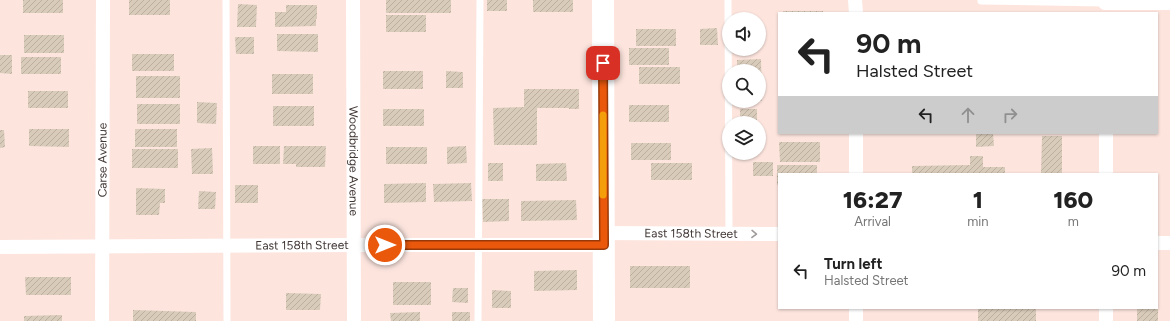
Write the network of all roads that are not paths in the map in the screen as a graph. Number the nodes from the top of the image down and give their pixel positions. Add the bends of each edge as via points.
1 (103, 0) edge
2 (226, 0) edge
3 (353, 0) edge
4 (480, 0) edge
5 (602, 0) edge
6 (728, 0) edge
7 (856, 0) edge
8 (981, 0) edge
9 (1170, 3) edge
10 (1105, 5) edge
11 (856, 12) edge
12 (856, 134) edge
13 (1106, 134) edge
14 (856, 173) edge
15 (1106, 173) edge
16 (729, 234) junction
17 (778, 234) edge
18 (604, 239) junction
19 (1158, 243) edge
20 (1170, 243) edge
21 (354, 245) junction
22 (478, 245) junction
23 (102, 246) junction
24 (227, 246) junction
25 (0, 247) edge
26 (856, 309) edge
27 (1106, 309) edge
28 (102, 321) edge
29 (227, 321) edge
30 (354, 321) edge
31 (478, 321) edge
32 (604, 321) edge
33 (856, 321) edge
34 (1106, 321) edge

1 - 23 street, Carse Avenue
2 - 24 lane
3 - 21 street, Woodbridge Avenue
4 - 22 lane
5 - 18 main road
6 - 16 lane
7 - 11 street
8 - 10 lane
9 - 10 street
12 - 14 street
13 - 15 street
16 -> 17 street, East 158th Street
16 - 18 street, East 158th Street
18 - 22 street, East 158th Street
18 - 32 main road
19 - 20 street
21 - 22 street, East 158th Street
21 - 24 street, East 158th Street
21 - 30 street, Woodbridge Avenue
22 - 31 lane
23 - 24 street, East 158th Street
23 - 25 street, East 158th Street
23 - 28 street, Carse Avenue
24 - 29 lane
26 - 33 street
27 - 34 street

